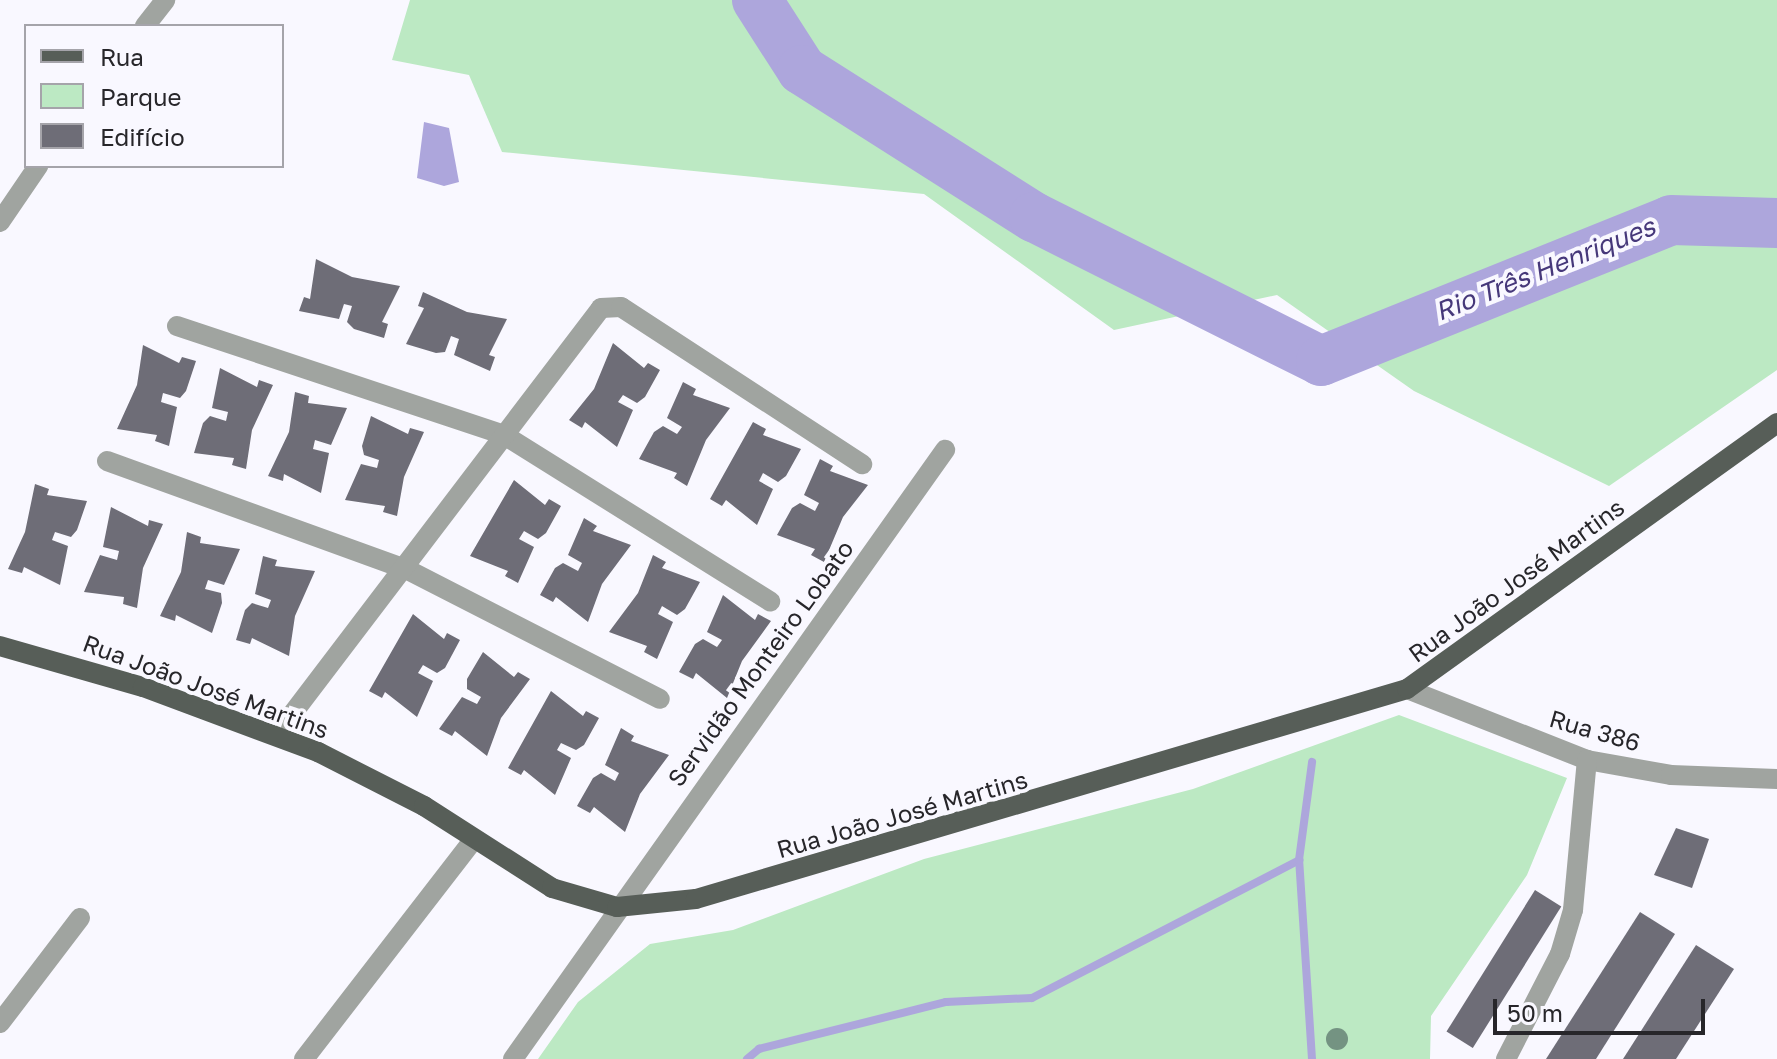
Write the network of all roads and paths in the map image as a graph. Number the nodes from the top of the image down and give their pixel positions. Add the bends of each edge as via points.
1 (165, 0) edge
2 (147, 24) edge
3 (37, 168) edge
4 (0, 222) edge
5 (177, 326) dead end
6 (1777, 423) edge
7 (504, 435) junction
8 (945, 450) dead end
9 (107, 461) dead end
10 (862, 464) dead end
11 (406, 569) junction
12 (770, 601) dead end
13 (0, 646) edge
14 (1407, 689) junction
15 (660, 699) dead end
16 (277, 734) junction
17 (1587, 760) junction
18 (1777, 779) edge
19 (474, 839) junction
20 (617, 907) junction
21 (80, 918) dead end
22 (0, 1023) edge
23 (304, 1059) edge
24 (513, 1059) edge
25 (1506, 1059) edge

1 - 2 street
3 - 4 street
5 - 7 street
6 - 14 main road, Rua João José Martins
7 - 10 street via 587,323 601,308 621,307
7 - 11 street
7 - 12 street
8 - 20 street, Servidão Monteiro Lobato
9 - 11 street
11 - 15 street
11 - 16 street
13 - 16 main road, Rua João José Martins
14 - 17 street, Rua 386
14 - 20 main road, Rua João José Martins via 731,891
16 - 19 main road, Rua João José Martins
17 - 18 street, Rua 386 via 1671,775
17 - 25 street via 1573,910 1560,954
19 - 20 main road, Rua João José Martins via 552,888
19 - 23 street
20 - 24 street, Servidão Monteiro Lobato
21 - 22 street

